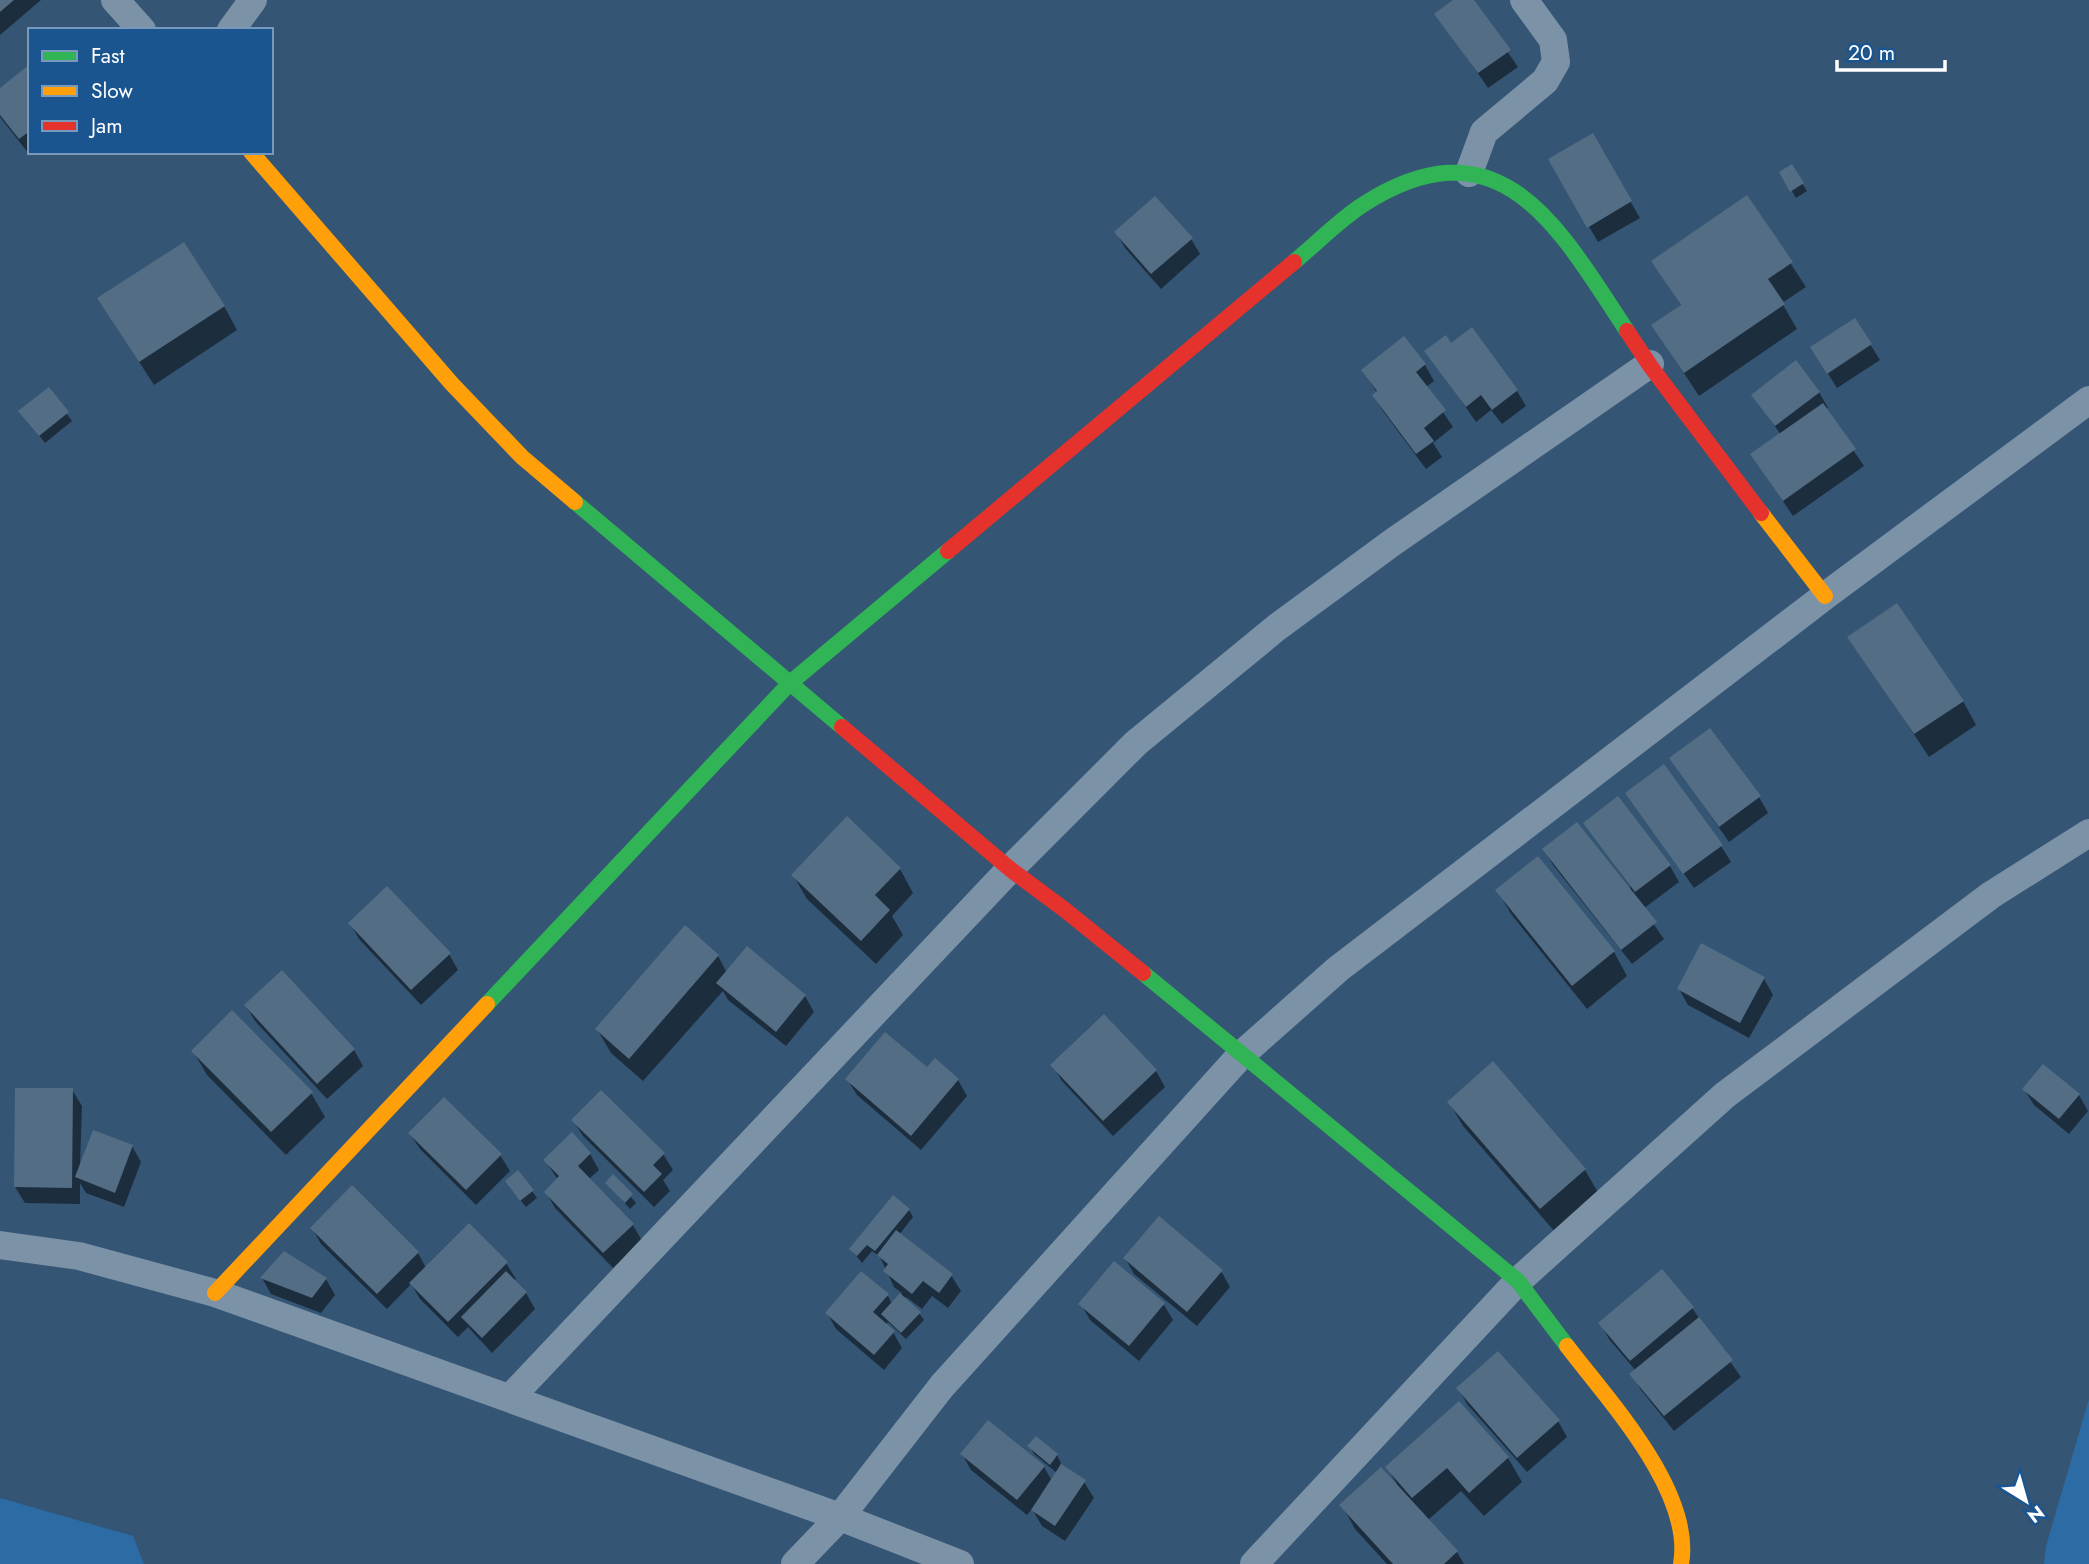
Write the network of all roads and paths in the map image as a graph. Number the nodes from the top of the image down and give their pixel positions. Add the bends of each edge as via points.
1 (115, 0) edge
2 (253, 0) edge
3 (1524, 0) edge
4 (140, 28) edge
5 (232, 28) edge
6 (253, 154) edge
7 (1469, 173) junction
8 (1650, 364) junction
9 (2089, 400) edge
10 (1825, 596) junction
11 (790, 683) junction
12 (2089, 833) edge
13 (1010, 869) junction
14 (1241, 1055) junction
15 (0, 1245) edge
16 (1518, 1282) junction
17 (215, 1293) junction
18 (510, 1398) junction
19 (840, 1517) junction
20 (795, 1564) edge
21 (960, 1564) edge
22 (1254, 1564) edge
23 (1681, 1564) edge

1 - 4 street
2 - 5 street
3 - 7 street via 1553,40 1556,62 1545,81 1484,132
6 - 11 street via 452,384 522,457
7 - 8 street via 1493,178 1531,202
7 - 11 street via 1420,175 1362,206
8 - 10 street
8 - 13 street via 1276,628 1136,743
9 - 10 street
10 - 14 street via 1338,969
11 - 13 street
11 - 17 street
12 - 16 street via 1991,895 1725,1095
13 - 14 street
13 - 18 street
14 - 16 street
14 - 19 street via 942,1386
15 - 17 street via 79,1256
16 - 22 street
16 - 23 street via 1635,1435 1665,1485 1678,1511 1684,1547
17 - 18 street
18 - 19 street
19 - 20 street
19 - 21 street

